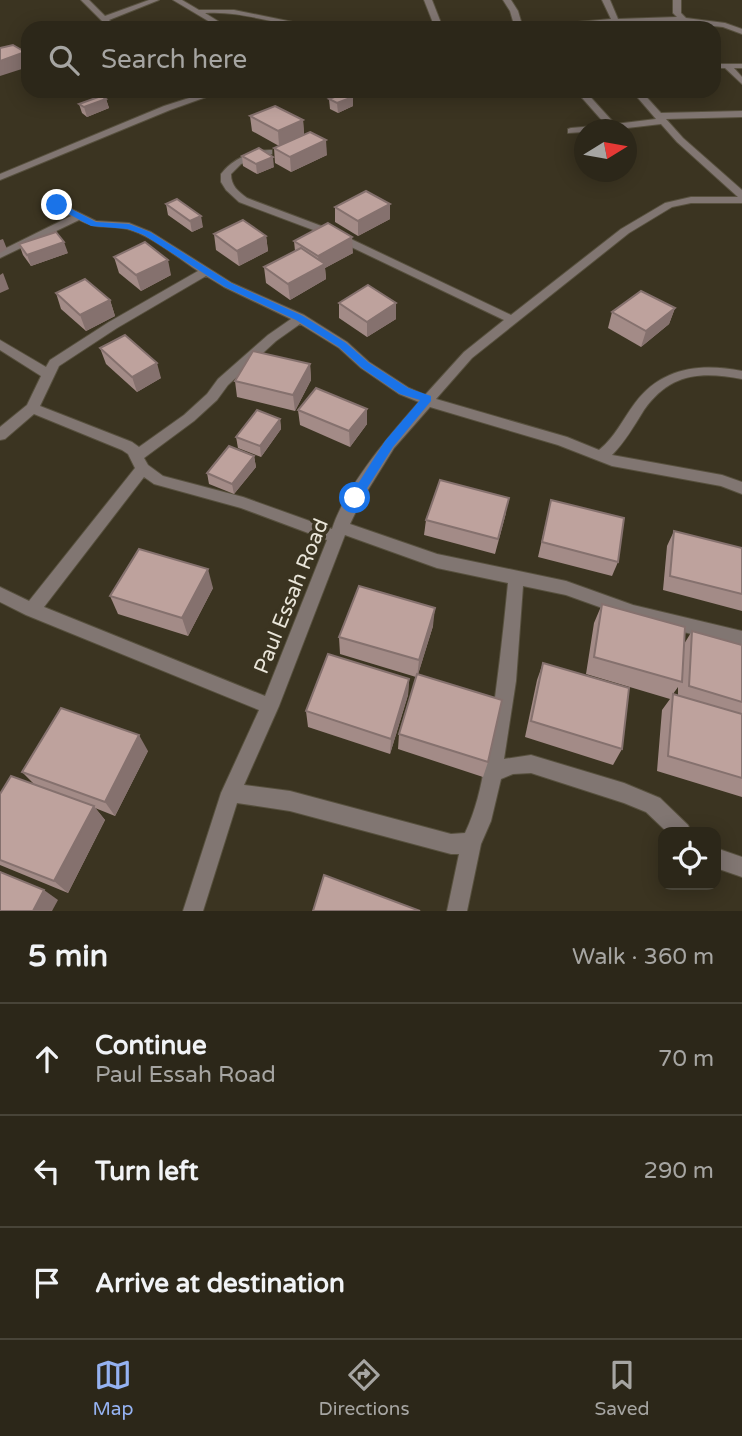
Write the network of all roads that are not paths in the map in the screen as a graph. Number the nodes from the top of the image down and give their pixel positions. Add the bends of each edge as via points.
1 (85, 0) edge
2 (155, 0) edge
3 (177, 0) edge
4 (428, 0) edge
5 (506, 0) edge
6 (606, 0) edge
7 (677, 0) edge
8 (198, 12) junction
9 (104, 19) joint
10 (684, 20) junction
11 (213, 21) edge
12 (287, 21) edge
13 (436, 21) edge
14 (517, 21) edge
15 (614, 21) edge
16 (661, 21) edge
17 (698, 21) edge
18 (721, 25) edge
19 (742, 32) edge
20 (721, 66) edge
21 (727, 66) junction
22 (742, 66) edge
23 (742, 82) edge
24 (195, 98) edge
25 (586, 98) edge
26 (643, 98) edge
27 (742, 114) edge
28 (606, 119) edge
29 (663, 119) junction
30 (637, 123) edge
31 (269, 152) edge
32 (0, 177) edge
33 (742, 198) edge
34 (57, 205) dead end
35 (78, 217) junction
36 (0, 255) edge
37 (206, 271) junction
38 (300, 318) junction
39 (513, 320) junction
40 (0, 344) edge
41 (47, 374) junction
42 (742, 375) edge
43 (427, 398) junction
44 (32, 408) junction
45 (0, 435) edge
46 (602, 456) junction
47 (139, 463) junction
48 (742, 488) edge
49 (338, 532) junction
50 (516, 577) junction
51 (0, 594) edge
52 (32, 610) junction
53 (742, 639) edge
54 (270, 706) junction
55 (493, 772) junction
56 (231, 793) junction
57 (676, 827) edge
58 (471, 843) junction
59 (721, 860) edge
60 (742, 867) edge
61 (193, 911) edge
62 (457, 911) edge

1 - 9 street
2 - 9 street
3 - 8 street
4 - 13 street
5 - 14 street
6 - 15 street
7 - 10 street via 677,13
8 - 11 street
8 - 12 street via 221,9
10 - 16 street
10 - 17 street
18 - 19 street
20 - 21 street
21 - 22 street
21 - 23 street
24 - 32 street
25 - 28 street
26 - 29 street
27 - 29 street
29 - 30 street
29 - 33 street
31 - 39 street via 242,158 230,167 225,175 233,193 328,232
33 - 39 street, Paul Essah Road via 691,200 652,214
34 - 35 street
35 - 36 street
35 - 37 street via 101,226 137,229
37 - 38 street
37 - 41 street via 54,363
38 - 43 street via 343,345 385,380
38 - 47 street via 223,382
39 - 43 street, Paul Essah Road via 468,355
40 - 41 street
41 - 44 street
42 - 46 street via 706,369 669,378 639,407 623,437
43 - 46 street via 443,407
43 - 49 street, Paul Essah Road via 389,444
44 - 45 street
44 - 47 street via 111,439 134,451
46 - 48 street
47 - 49 street via 166,483
47 - 52 street
49 - 50 street via 437,561
49 - 54 street, Paul Essah Road
50 - 53 street
50 - 55 street
51 - 52 street
52 - 54 street
54 - 56 street, Paul Essah Road
55 - 57 street via 531,764 653,805
55 - 58 street
56 - 58 street via 290,801 450,844
56 - 61 street, Paul Essah Road
58 - 62 street
59 - 60 street

